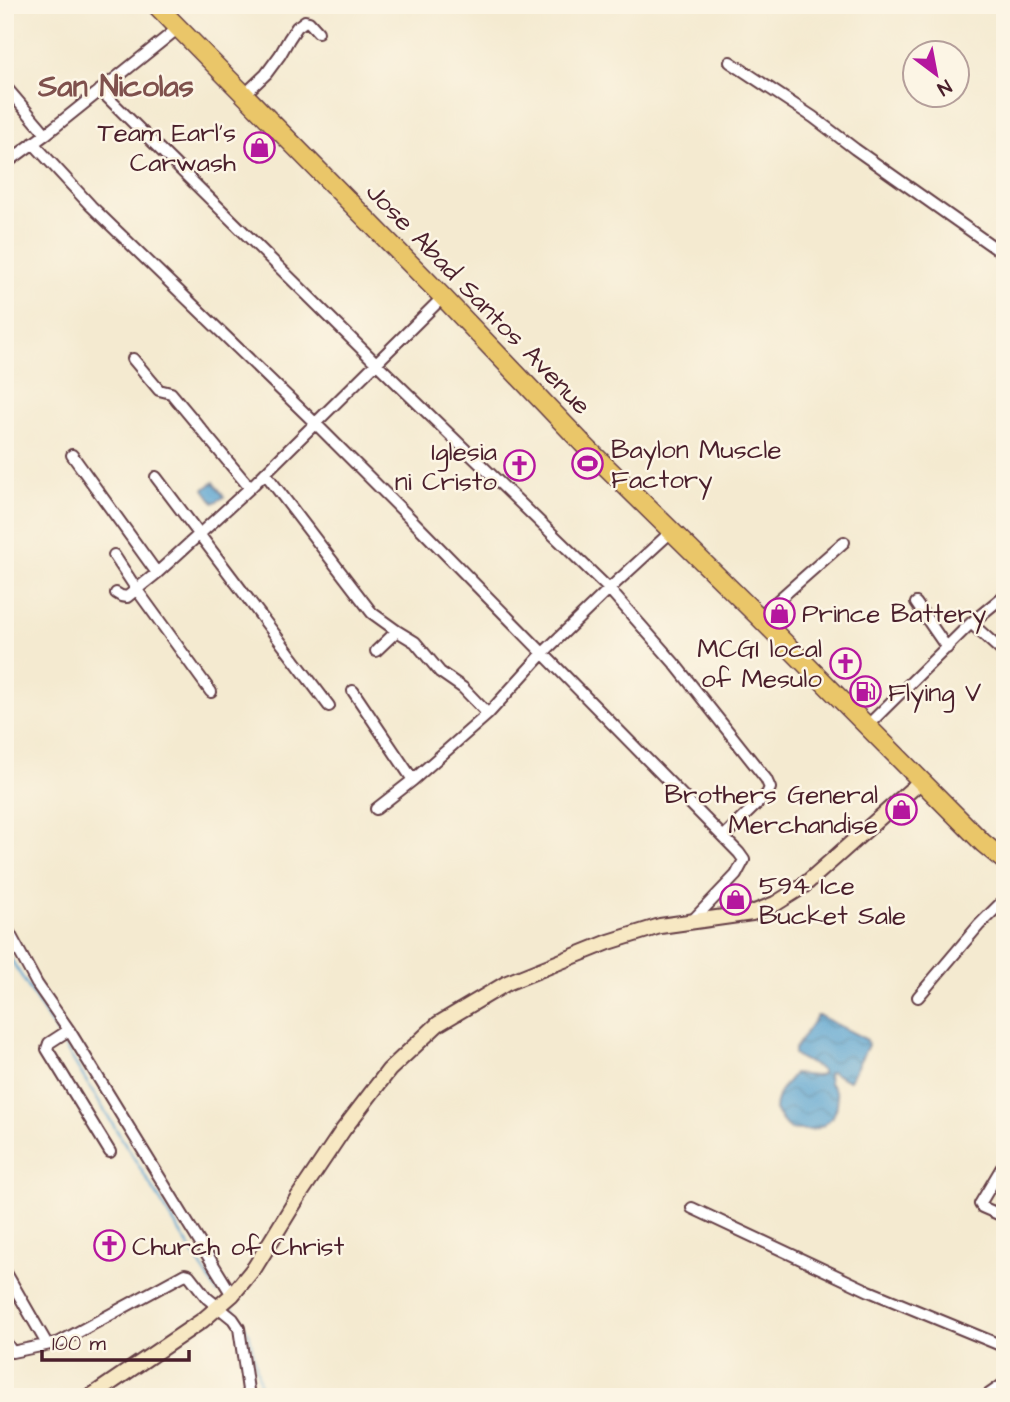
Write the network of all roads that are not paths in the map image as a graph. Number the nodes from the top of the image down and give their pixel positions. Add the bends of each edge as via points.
1 (156, 5) edge
2 (177, 29) junction
3 (318, 32) dead end
4 (730, 62) dead end
5 (5, 86) edge
6 (100, 90) junction
7 (244, 95) junction
8 (46, 134) junction
9 (33, 143) junction
10 (5, 164) edge
11 (1005, 255) edge
12 (443, 297) junction
13 (133, 359) dead end
14 (376, 363) junction
15 (315, 423) junction
16 (72, 455) dead end
17 (265, 473) junction
18 (156, 477) dead end
19 (250, 488) junction
20 (672, 531) junction
21 (200, 534) junction
22 (844, 542) dead end
23 (114, 555) dead end
24 (157, 573) junction
25 (609, 589) junction
26 (137, 590) junction
27 (116, 593) dead end
28 (1005, 595) edge
29 (916, 603) dead end
30 (759, 617) junction
31 (971, 623) junction
32 (397, 631) junction
33 (947, 648) junction
34 (376, 651) dead end
35 (542, 653) junction
36 (1005, 653) edge
37 (353, 691) dead end
38 (211, 692) dead end
39 (329, 706) dead end
40 (488, 714) junction
41 (867, 726) junction
42 (413, 780) junction
43 (921, 781) junction
44 (376, 809) dead end
45 (724, 836) junction
46 (1005, 861) edge
47 (1005, 899) edge
48 (692, 921) junction
49 (5, 925) edge
50 (918, 997) dead end
51 (68, 1031) junction
52 (110, 1152) dead end
53 (1005, 1162) edge
54 (692, 1208) dead end
55 (1005, 1217) edge
56 (5, 1271) edge
57 (232, 1295) junction
58 (219, 1306) junction
59 (5, 1341) edge
60 (47, 1344) junction
61 (1005, 1347) edge
62 (1005, 1383) edge
63 (90, 1397) edge
64 (249, 1397) edge
65 (985, 1397) edge

1 - 2 highway, Jose Abad Santos Avenue
2 - 6 street
2 - 7 highway, Jose Abad Santos Avenue
3 - 7 street via 305,21 297,27 266,74
4 - 11 street
5 - 8 street
6 - 8 street
6 - 14 street
7 - 12 highway, Jose Abad Santos Avenue
8 - 9 street
9 - 10 street
9 - 15 street via 144,259
12 - 14 street
12 - 20 highway, Jose Abad Santos Avenue
13 - 19 street via 159,390 171,393
14 - 15 street
14 - 25 street
15 - 17 street
15 - 35 street
16 - 24 street
17 - 19 street
17 - 32 street via 372,613
18 - 21 street
19 - 21 street
20 - 25 street
20 - 30 highway, Jose Abad Santos Avenue
21 - 24 street
21 - 39 street
22 - 30 street
23 - 26 street
24 - 26 street
25 - 35 street
25 - 45 street via 766,779 767,794
26 - 27 street via 127,597
26 - 38 street
28 - 31 street
29 - 33 street
30 - 41 highway, Jose Abad Santos Avenue
31 - 33 street
31 - 36 street
32 - 34 street
32 - 40 street via 415,642 440,672
33 - 41 street
35 - 40 street
35 - 45 street
37 - 42 street
40 - 42 street
41 - 43 highway, Jose Abad Santos Avenue
42 - 44 street
43 - 46 highway, Jose Abad Santos Avenue
43 - 48 main road via 802,887 775,904 752,913
45 - 48 street via 744,860 736,875
47 - 50 street
48 - 57 main road via 609,942 507,983 438,1024 389,1070 343,1130
49 - 51 street
51 - 52 street via 47,1048
51 - 57 street
53 - 55 street via 980,1204
54 - 61 street via 869,1291
56 - 60 street
57 - 58 main road
58 - 60 street via 185,1274 60,1342
58 - 63 main road
58 - 64 street via 239,1328
59 - 60 street via 12,1352
62 - 65 street

